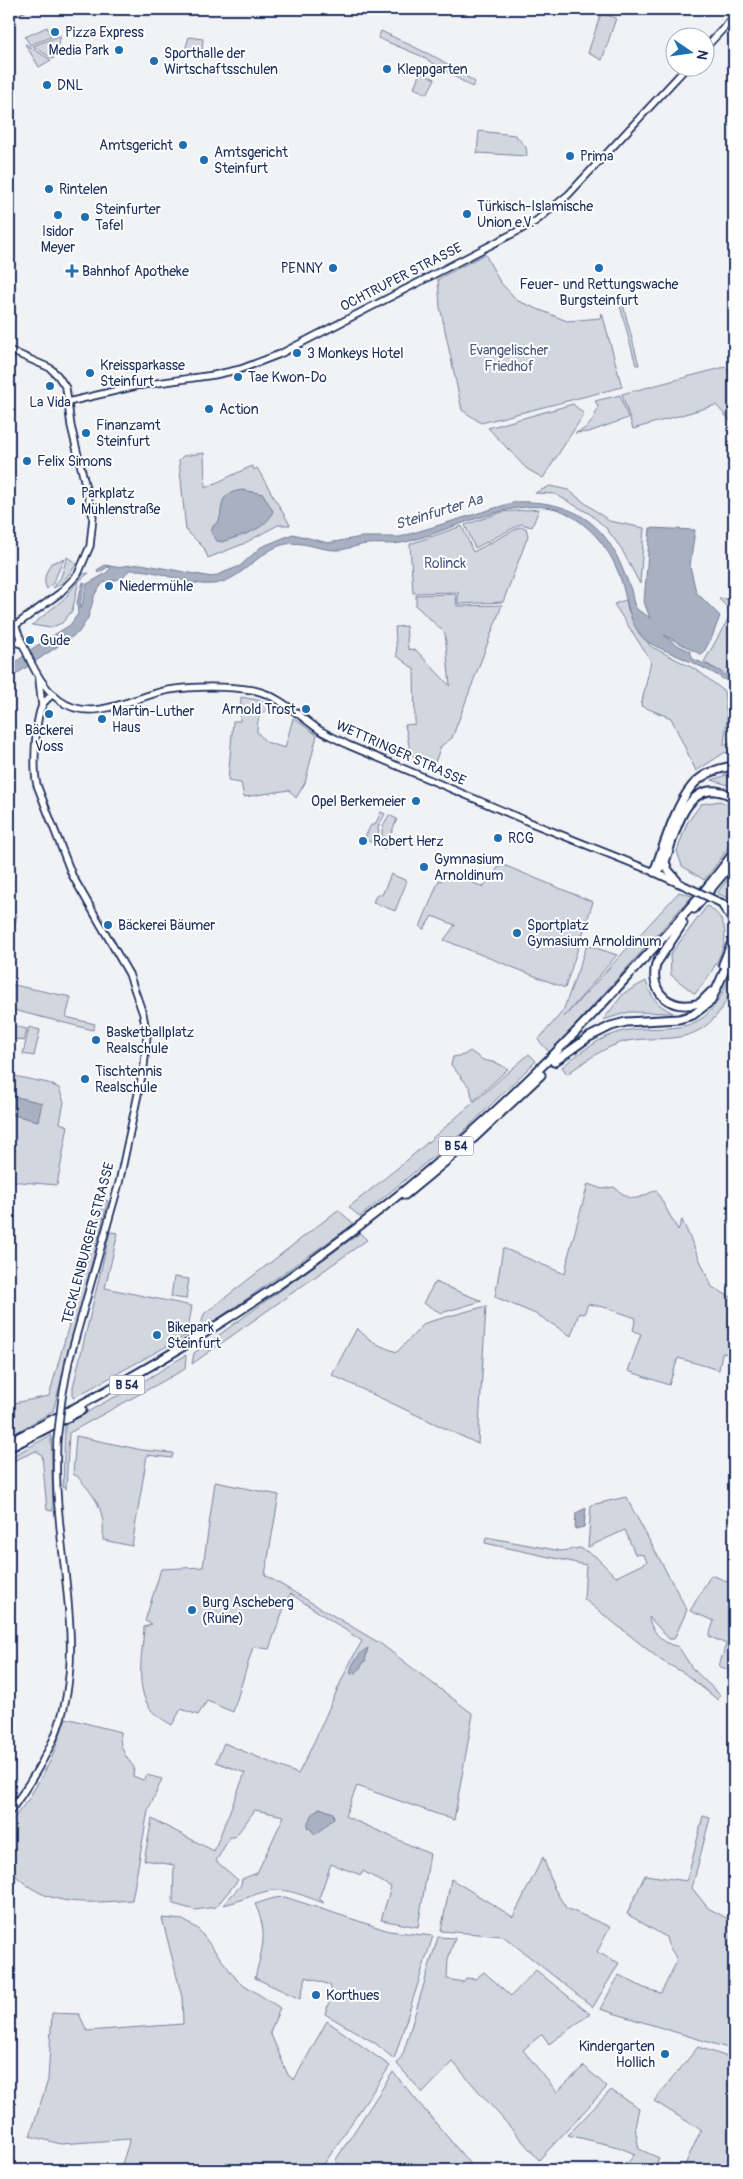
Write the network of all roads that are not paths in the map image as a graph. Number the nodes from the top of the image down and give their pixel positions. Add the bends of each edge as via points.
1 (734, 17) edge
2 (716, 36) edge
3 (677, 78) edge
4 (9, 350) edge
5 (68, 402) junction
6 (15, 625) junction
7 (9, 630) edge
8 (9, 640) edge
9 (24, 646) junction
10 (39, 677) junction
11 (52, 694) junction
12 (42, 707) junction
13 (734, 766) edge
14 (734, 799) edge
15 (734, 851) edge
16 (732, 860) edge
17 (665, 862) junction
18 (654, 872) junction
19 (679, 883) junction
20 (721, 903) junction
21 (734, 909) edge
22 (683, 922) junction
23 (734, 922) edge
24 (734, 937) edge
25 (734, 950) edge
26 (554, 1062) junction
27 (9, 1442) edge
28 (9, 1448) edge
29 (9, 1813) edge

1 - 2 main road
3 - 5 main road, OCHTRUPER STRASSE via 568,195 536,221 516,232 280,354 250,366 214,375 120,389
4 - 5 main road via 54,372 66,388
5 - 6 main road via 92,511 90,546 84,563 68,586
6 - 7 main road
6 - 9 main road
8 - 9 main road
9 - 10 main road
10 - 11 main road
10 - 12 main road, TECKLENBURGER STRASSE
11 - 12 main road
11 - 18 main road, WETTRINGER STRASSE via 68,706 86,710 111,708 172,690 237,688 258,692 280,701 322,731 357,749
12 - 29 main road, TECKLENBURGER STRASSE, bridge via 34,771 37,785 72,875 129,974 147,1036 144,1066 118,1183 69,1361 62,1398 57,1440 57,1488 71,1638 67,1688 54,1737 38,1772
13 - 18 highway via 705,775 692,786
14 - 17 highway via 709,790 696,794 686,808
15 - 16 highway
16 - 22 highway, B 54
16 - 27 highway, B 54 via 557,1053 470,1134 393,1199 301,1268 204,1334 90,1401
17 - 18 highway
17 - 19 highway
18 - 19 main road
19 - 20 main road, bridge
20 - 21 main road
20 - 23 highway
22 - 24 highway via 660,956 655,972 660,992 676,1005 692,1006 707,998
22 - 26 highway, B 54
25 - 26 highway via 711,1001 693,1015 611,1026
26 - 28 highway, B 54 via 446,1162 304,1271 206,1338 92,1405

